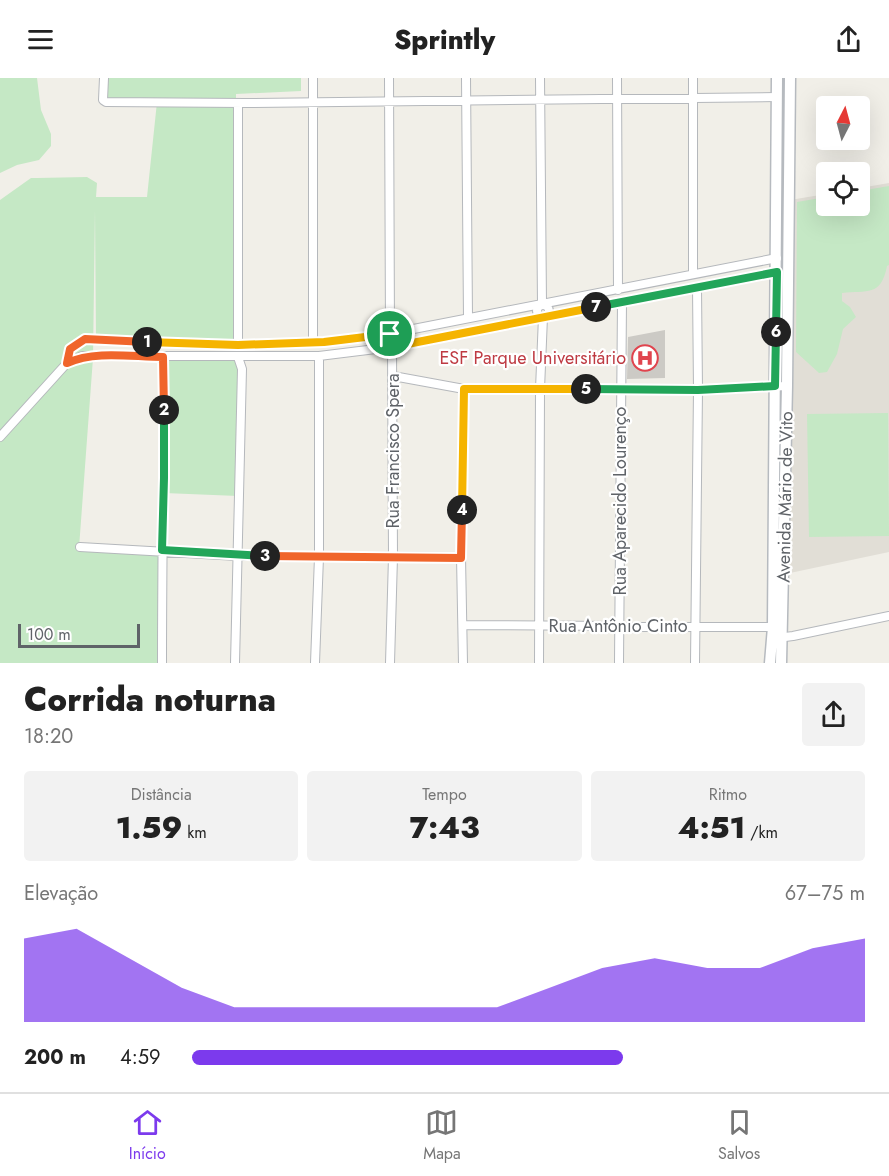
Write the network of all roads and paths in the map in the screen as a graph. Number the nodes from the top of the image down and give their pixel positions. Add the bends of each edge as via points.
1 (104, 78) edge
2 (313, 78) edge
3 (389, 78) edge
4 (466, 78) edge
5 (540, 78) edge
6 (617, 78) edge
7 (693, 78) edge
8 (777, 78) edge
9 (790, 78) edge
10 (777, 97) junction
11 (693, 98) junction
12 (617, 99) junction
13 (466, 100) junction
14 (540, 100) junction
15 (388, 101) junction
16 (312, 102) junction
17 (238, 103) junction
18 (777, 258) junction
19 (693, 274) junction
20 (780, 278) junction
21 (697, 288) junction
22 (618, 290) junction
23 (622, 302) junction
24 (542, 304) junction
25 (543, 317) junction
26 (468, 318) junction
27 (390, 334) junction
28 (313, 343) junction
29 (238, 345) junction
30 (392, 347) junction
31 (163, 357) junction
32 (238, 357) junction
33 (319, 357) junction
34 (67, 363) junction
35 (393, 376) junction
36 (775, 386) junction
37 (787, 386) junction
38 (464, 389) junction
39 (540, 389) junction
40 (621, 390) junction
41 (698, 390) junction
42 (0, 437) edge
43 (80, 547) dead end
44 (162, 550) junction
45 (237, 556) junction
46 (393, 557) junction
47 (319, 558) junction
48 (461, 558) junction
49 (889, 616) edge
50 (463, 625) junction
51 (539, 626) junction
52 (619, 626) junction
53 (696, 626) junction
54 (777, 632) junction
55 (162, 663) edge
56 (235, 663) edge
57 (315, 663) edge
58 (390, 663) edge
59 (463, 663) edge
60 (539, 663) edge
61 (619, 663) edge
62 (695, 663) edge
63 (770, 663) edge
64 (781, 663) edge

1 - 17 street via 106,102
2 - 16 street
3 - 15 street
4 - 13 street
5 - 14 street
6 - 12 street
7 - 11 street
8 - 10 main road, Avenida Mário de Vito
9 - 20 main road, Avenida Mário de Vito
10 - 11 street
10 - 18 main road, Avenida Mário de Vito
11 - 12 street
11 - 19 street
12 - 14 street
12 - 22 street
13 - 14 street
13 - 15 street
13 - 26 street
14 - 24 street
15 - 16 street
15 - 27 street
16 - 17 street
16 - 28 street
17 - 29 street
18 - 19 street
18 - 20 main road, Avenida Mário de Vito
19 - 22 street
20 - 21 street
20 - 36 main road, Avenida Mário de Vito
20 - 37 main road, Avenida Mário de Vito
21 - 23 street
21 - 41 street
22 - 24 street
23 - 25 street
23 - 40 street, Rua Aparecido Lourenço
24 - 25 street via 549,309
24 - 26 street
25 - 30 street
25 - 39 street
26 - 27 street
27 - 28 street
27 - 30 street, Rua Francisco Spera via 385,343
28 - 29 street
29 - 32 street via 233,350
29 - 34 street via 85,339 70,349
30 - 33 street
30 - 35 street, Rua Francisco Spera
31 - 32 street
31 - 34 street via 82,356
31 - 44 street
32 - 33 street
32 - 45 street via 242,369
33 - 47 street
34 - 42 street
35 - 38 street
35 - 46 street, Rua Francisco Spera
36 - 37 street
36 - 41 street
36 - 54 main road, Avenida Mário de Vito
37 - 54 main road, Avenida Mário de Vito
38 - 39 street
38 - 48 street
39 - 40 street
39 - 51 street
40 - 41 street
40 - 52 street, Rua Aparecido Lourenço
41 - 53 street
43 - 44 street
44 - 45 street
44 - 55 street
45 - 47 street
45 - 56 street
46 - 47 street
46 - 48 street
46 - 58 street, Rua Francisco Spera
47 - 57 street
48 - 50 street
49 - 54 street, Rua Antônio Cinto
50 - 51 street, Rua Antônio Cinto
50 - 59 street
51 - 52 street, Rua Antônio Cinto
51 - 60 street
52 - 53 street, Rua Antônio Cinto
52 - 61 street, Rua Aparecido Lourenço
53 - 54 street, Rua Antônio Cinto
53 - 62 street
54 - 63 main road, Avenida Mário de Vito
54 - 64 main road, Avenida Mário de Vito

